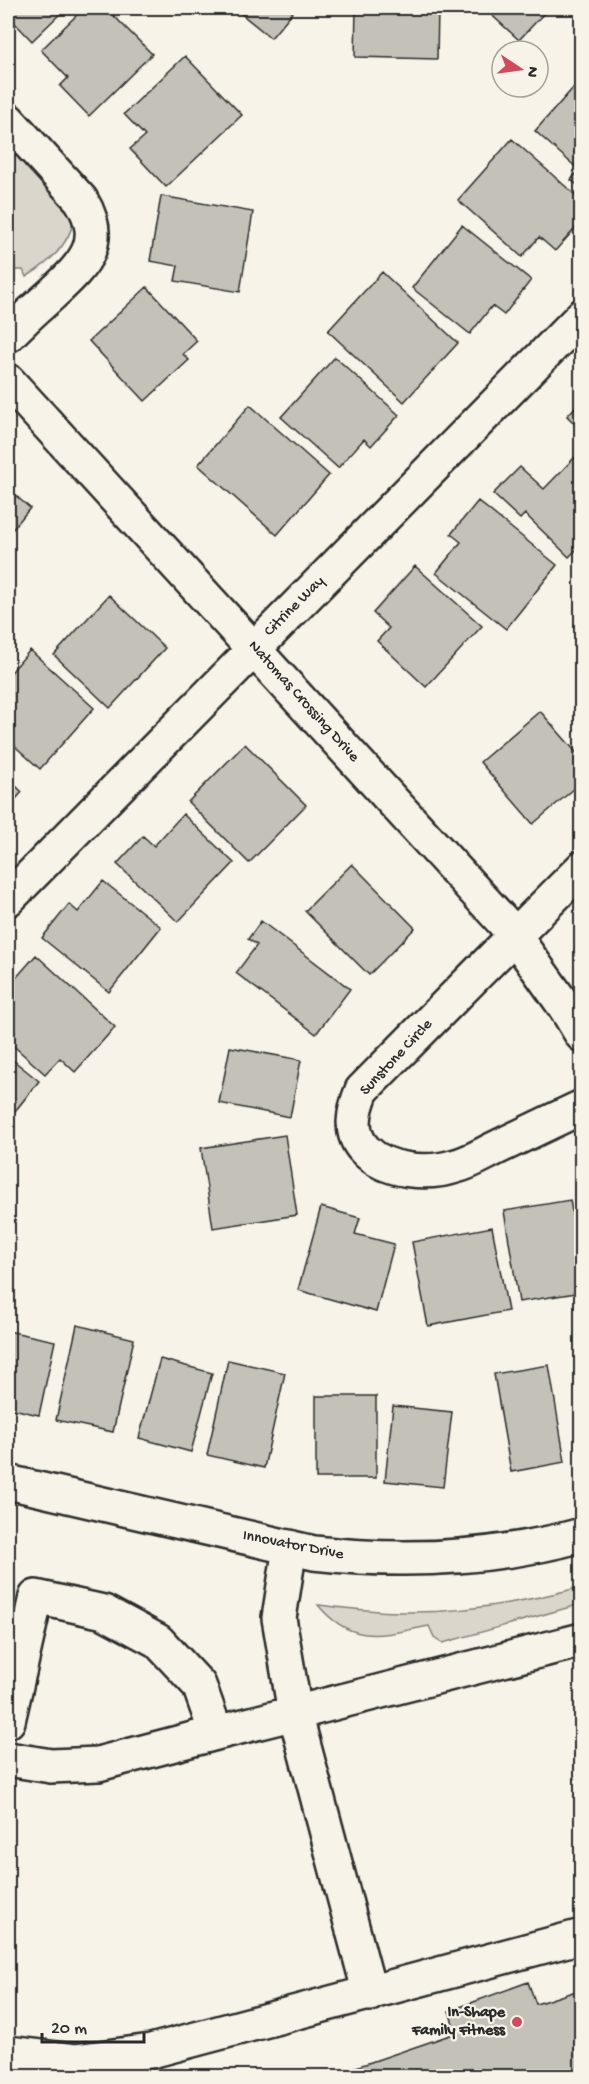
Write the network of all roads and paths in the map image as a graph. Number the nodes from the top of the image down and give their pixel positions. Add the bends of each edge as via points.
1 (8, 120) edge
2 (582, 316) edge
3 (8, 335) edge
4 (8, 381) edge
5 (254, 648) junction
6 (582, 868) edge
7 (8, 899) edge
8 (514, 939) junction
9 (582, 1035) edge
10 (582, 1107) edge
11 (8, 1482) edge
12 (582, 1535) edge
13 (290, 1547) junction
14 (582, 1640) edge
15 (295, 1713) junction
16 (8, 1721) edge
17 (216, 1733) junction
18 (8, 1759) edge
19 (582, 1936) edge
20 (370, 1995) junction
21 (8, 2053) edge

1 - 3 street via 81,200 93,229 90,249 80,267
2 - 5 street, Citrine Way
4 - 5 street, Natomas Crossing Drive
5 - 7 street, Citrine Way
5 - 8 street, Natomas Crossing Drive via 508,927
6 - 8 street, Sunstone Circle
8 - 9 street, Natomas Crossing Drive via 528,953
8 - 10 street, Sunstone Circle via 362,1090 354,1109 354,1132 360,1146 389,1166 433,1170 457,1166
11 - 13 street, Innovator Drive
12 - 13 street, Innovator Drive via 532,1548 445,1558 357,1557
13 - 15 street via 279,1618
14 - 15 street
15 - 17 street
15 - 20 street
16 - 17 street via 36,1597 104,1612 158,1641 199,1685
17 - 18 street via 98,1764 51,1766
19 - 20 street
20 - 21 street via 151,2051 75,2061

